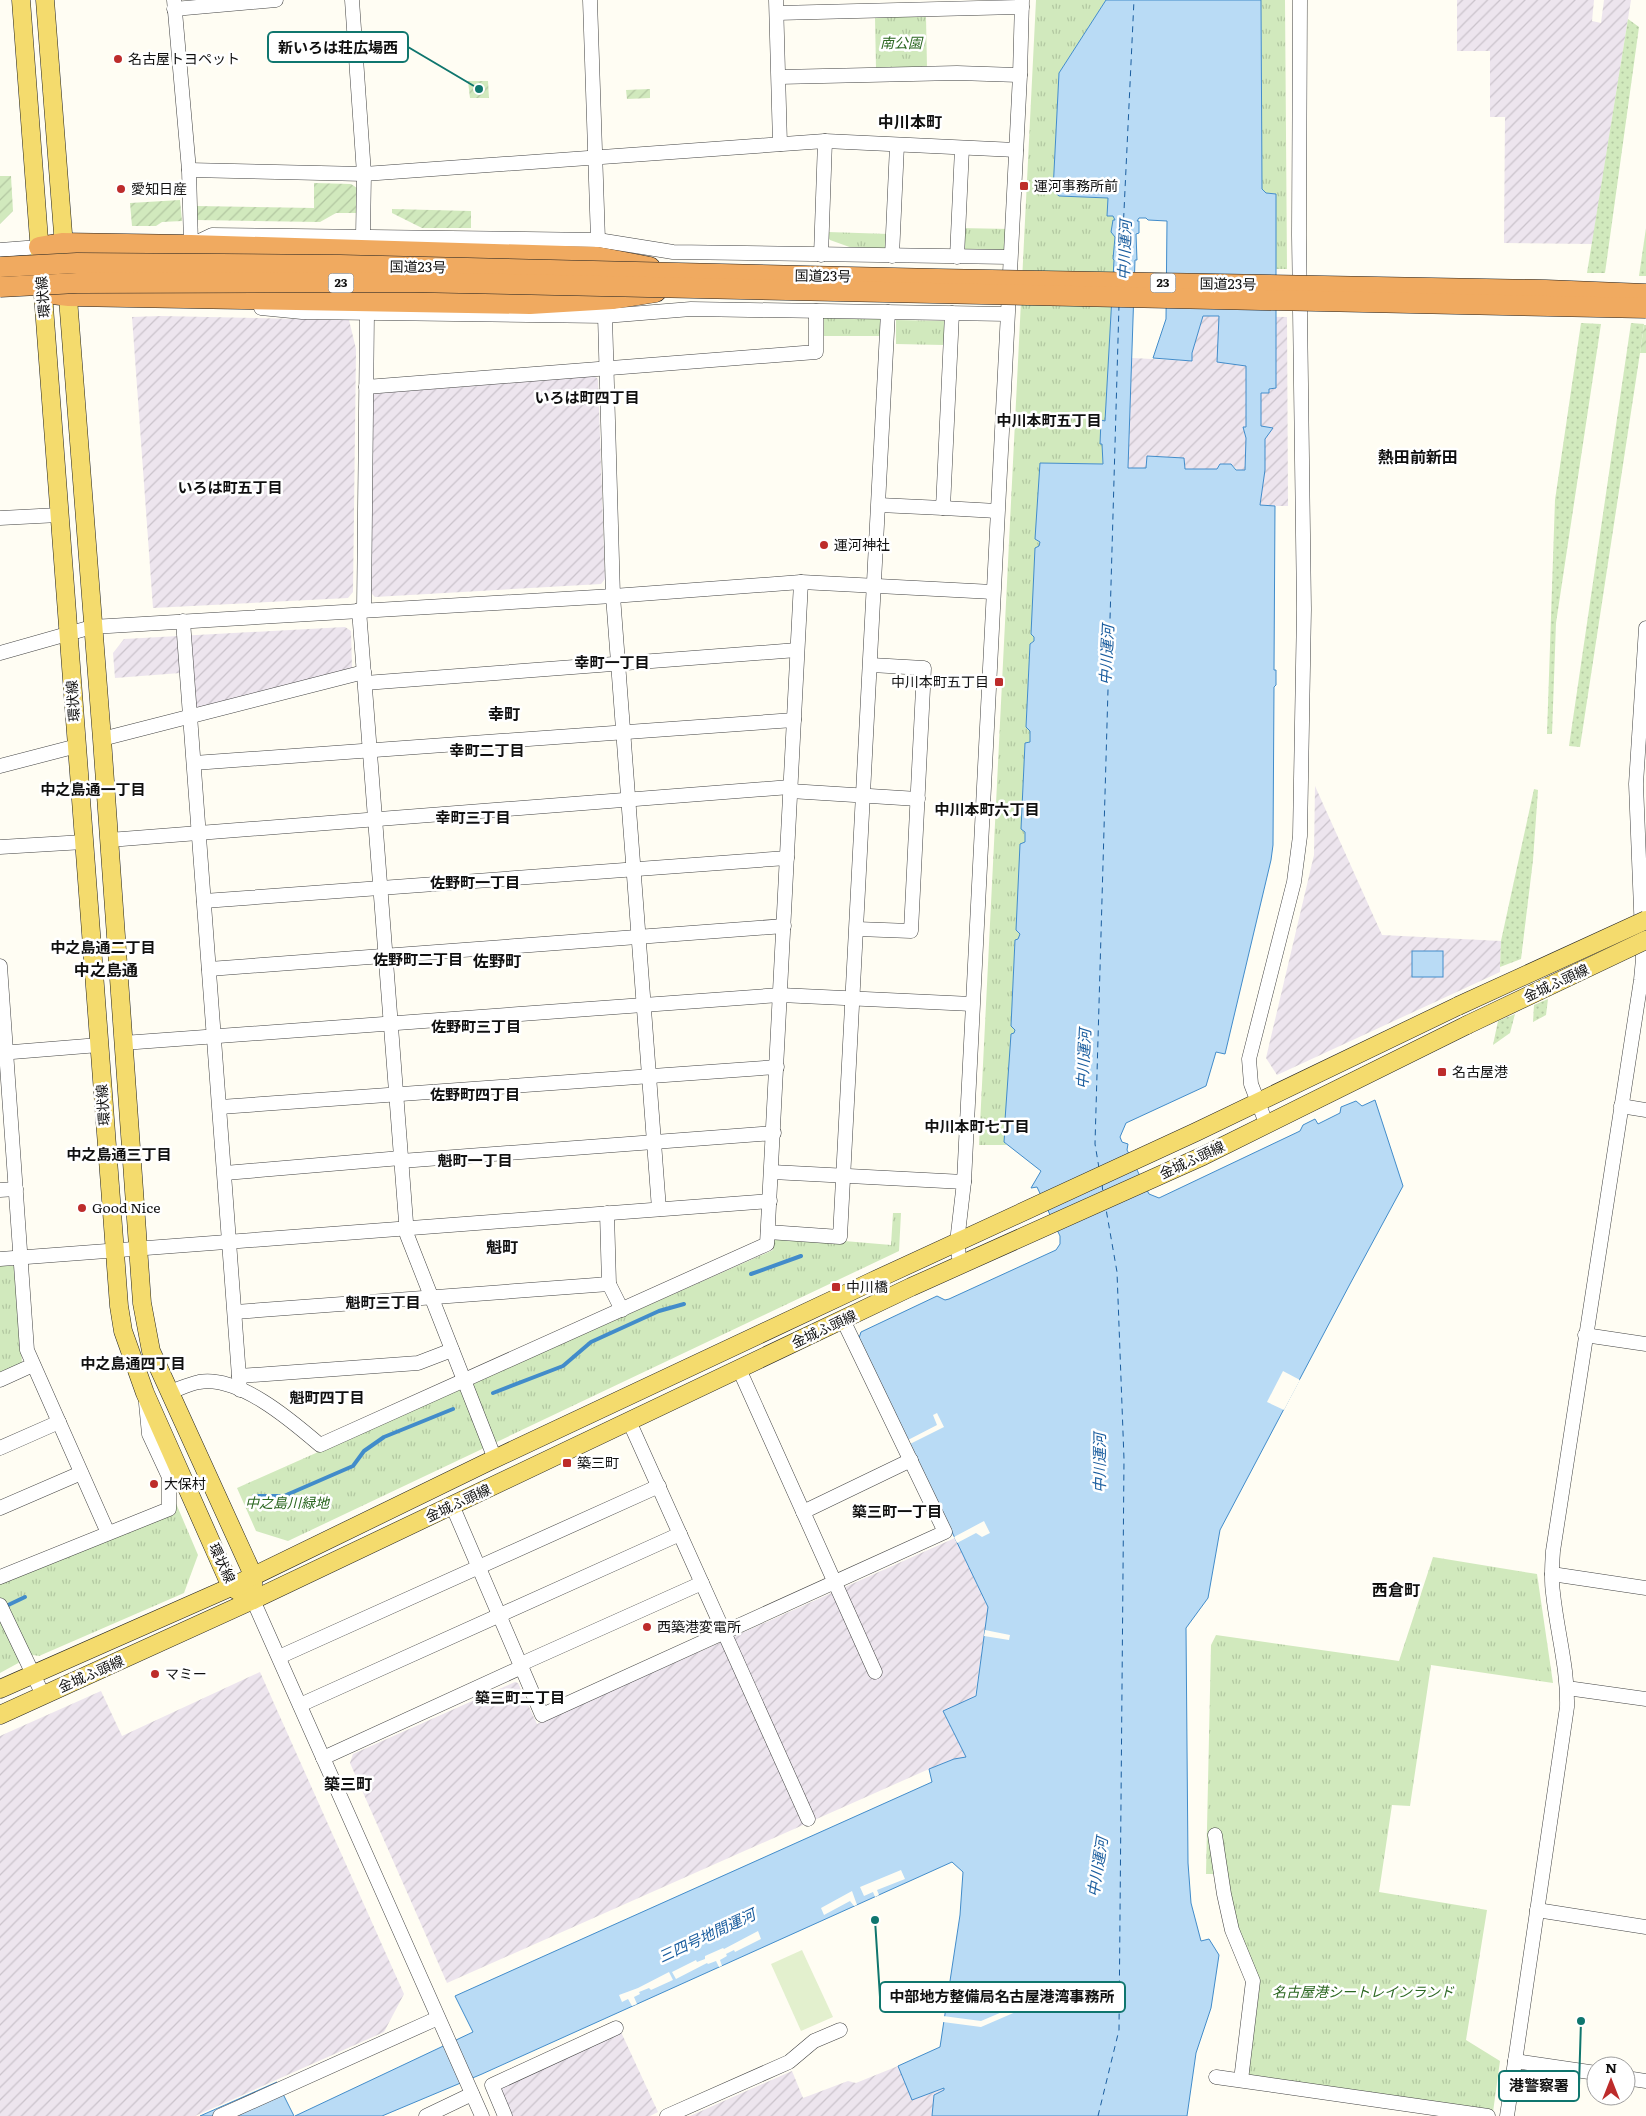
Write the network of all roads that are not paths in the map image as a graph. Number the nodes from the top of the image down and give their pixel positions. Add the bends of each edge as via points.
1 (21, 0) edge
2 (45, 0) edge
3 (276, 0) edge
4 (352, 0) edge
5 (590, 0) edge
6 (1300, 0) edge
7 (174, 4) edge
8 (1022, 4) edge
9 (777, 6) edge
10 (1020, 75) junction
11 (779, 77) junction
12 (825, 141) junction
13 (780, 144) junction
14 (897, 145) junction
15 (962, 148) junction
16 (1016, 150) junction
17 (594, 157) junction
18 (189, 170) junction
19 (364, 174) junction
20 (363, 236) junction
21 (598, 240) junction
22 (62, 244) junction
23 (191, 245) junction
24 (39, 248) junction
25 (0, 250) edge
26 (821, 255) junction
27 (892, 256) junction
28 (957, 257) junction
29 (1010, 258) junction
30 (0, 267) edge
31 (681, 281) junction
32 (0, 287) edge
33 (44, 293) junction
34 (1646, 294) edge
35 (0, 296) edge
36 (69, 296) junction
37 (197, 298) junction
38 (1646, 308) edge
39 (816, 311) junction
40 (888, 312) junction
41 (366, 313) junction
42 (952, 313) junction
43 (1007, 314) junction
44 (604, 316) junction
45 (605, 368) junction
46 (366, 387) junction
47 (879, 506) junction
48 (943, 508) junction
49 (997, 511) junction
50 (58, 515) junction
51 (0, 518) edge
52 (801, 582) junction
53 (875, 586) junction
54 (993, 592) junction
55 (613, 596) junction
56 (361, 610) junction
57 (183, 621) junction
58 (92, 627) junction
59 (68, 633) junction
60 (1646, 637) edge
61 (797, 650) junction
62 (0, 653) edge
63 (618, 664) junction
64 (871, 665) junction
65 (364, 678) junction
66 (190, 716) junction
67 (794, 720) junction
68 (623, 732) junction
69 (102, 739) junction
70 (77, 746) junction
71 (370, 750) junction
72 (194, 763) junction
73 (0, 766) edge
74 (1641, 782) edge
75 (790, 789) junction
76 (864, 796) junction
77 (628, 799) junction
78 (918, 799) junction
79 (375, 819) junction
80 (199, 833) junction
81 (109, 840) junction
82 (1642, 840) edge
83 (84, 842) junction
84 (0, 848) edge
85 (787, 858) junction
86 (634, 869) junction
87 (380, 888) junction
88 (204, 901) junction
89 (1646, 920) edge
90 (784, 926) junction
91 (857, 928) junction
92 (639, 937) junction
93 (1646, 940) edge
94 (386, 956) junction
95 (1644, 958) edge
96 (0, 966) edge
97 (209, 969) junction
98 (1644, 980) edge
99 (1, 984) edge
100 (780, 995) junction
101 (853, 998) junction
102 (972, 1004) junction
103 (644, 1005) junction
104 (391, 1023) junction
105 (215, 1036) junction
106 (123, 1043) junction
107 (98, 1045) junction
108 (3, 1052) edge
109 (777, 1067) junction
110 (649, 1076) junction
111 (396, 1094) junction
112 (1258, 1103) junction
113 (1621, 1106) junction
114 (220, 1107) junction
115 (1646, 1110) edge
116 (6, 1123) edge
117 (1266, 1123) junction
118 (774, 1134) junction
119 (654, 1142) junction
120 (401, 1160) junction
121 (772, 1172) junction
122 (225, 1173) junction
123 (844, 1176) junction
124 (964, 1182) junction
125 (16, 1189) junction
126 (0, 1190) edge
127 (770, 1201) junction
128 (659, 1209) junction
129 (608, 1213) junction
130 (406, 1228) junction
131 (768, 1232) junction
132 (231, 1241) junction
133 (957, 1242) junction
134 (138, 1248) junction
135 (114, 1252) junction
136 (22, 1258) junction
137 (0, 1259) edge
138 (960, 1264) junction
139 (609, 1284) junction
140 (431, 1296) junction
141 (622, 1310) junction
142 (235, 1312) junction
143 (843, 1320) junction
144 (1586, 1335) junction
145 (1646, 1344) edge
146 (452, 1350) junction
147 (33, 1365) junction
148 (739, 1369) junction
149 (0, 1380) edge
150 (464, 1381) junction
151 (240, 1383) junction
152 (145, 1392) junction
153 (170, 1392) junction
154 (629, 1421) junction
155 (58, 1422) junction
156 (0, 1448) edge
157 (495, 1459) junction
158 (911, 1460) junction
159 (81, 1473) junction
160 (659, 1486) junction
161 (452, 1505) junction
162 (0, 1508) edge
163 (803, 1512) junction
164 (108, 1533) junction
165 (680, 1534) junction
166 (480, 1568) junction
167 (1552, 1574) junction
168 (253, 1575) junction
169 (0, 1577) edge
170 (834, 1582) junction
171 (702, 1583) junction
172 (230, 1587) junction
173 (1646, 1588) edge
174 (253, 1600) junction
175 (2, 1609) edge
176 (501, 1616) junction
177 (724, 1632) junction
178 (279, 1657) junction
179 (521, 1665) junction
180 (875, 1672) dead end
181 (32, 1675) junction
182 (1567, 1688) junction
183 (0, 1690) edge
184 (43, 1696) junction
185 (1646, 1699) edge
186 (300, 1705) junction
187 (0, 1715) edge
188 (324, 1758) junction
189 (808, 1819) dead end
190 (1215, 1835) dead end
191 (1537, 1910) junction
192 (1646, 1927) edge
193 (438, 2018) junction
194 (616, 2028) dead end
195 (840, 2030) dead end
196 (1515, 2061) junction
197 (1586, 2072) edge
198 (1216, 2077) dead end
199 (1241, 2080) junction
200 (472, 2094) junction
201 (220, 2116) edge
202 (426, 2116) edge
203 (482, 2116) edge
204 (505, 2116) edge
205 (667, 2116) edge
206 (1488, 2116) edge
207 (1507, 2116) edge

1 - 24 main road, 環状線
2 - 22 main road, 環状線
3 - 7 street
4 - 19 street
5 - 17 street
6 - 112 street via 1299,235 1304,609 1300,836 1294,882 1249,1059 1251,1084
7 - 18 street
8 - 9 street
8 - 10 street
9 - 11 street
10 - 11 street via 957,73
10 - 16 street
11 - 13 street
12 - 13 street
12 - 14 street
12 - 26 street
13 - 17 street
14 - 15 street
14 - 27 street
15 - 16 street
15 - 28 street
16 - 29 street
17 - 19 street
17 - 21 street
18 - 19 street
18 - 23 street
19 - 20 street
20 - 21 street
20 - 23 street via 212,235
21 - 26 street via 673,252
22 - 23 highway
22 - 24 highway
22 - 36 main road, 環状線
23 - 31 highway, bridge via 598,257
24 - 25 street
24 - 33 main road, 環状線
26 - 27 street
27 - 28 street
28 - 29 street
29 - 43 street
30 - 31 highway, 国道23号 / 23, bridge via 87,263 340,265
31 - 32 highway, 国道23号 / 23, bridge via 86,283
31 - 34 highway, 国道23号 / 23, bridge via 1546,290
31 - 37 highway, bridge via 612,299 530,304
31 - 38 highway, 国道23号 / 23, bridge
33 - 35 street
33 - 36 highway
33 - 50 main road, 環状線
36 - 37 highway
36 - 58 main road, 環状線
37 - 41 street via 302,312
39 - 40 street
39 - 44 street via 691,309
39 - 45 street via 816,352
40 - 42 street
40 - 47 street
41 - 44 street
41 - 46 street
42 - 43 street
42 - 48 street
43 - 49 street
44 - 45 street
45 - 46 street
45 - 55 street
46 - 56 street
47 - 48 street
47 - 53 street
48 - 49 street
49 - 54 street
50 - 51 street
50 - 59 main road, 環状線
52 - 53 street
52 - 55 street
52 - 61 street
53 - 54 street
53 - 64 street
54 - 102 street
55 - 56 street
55 - 63 street
56 - 57 street
56 - 65 street
57 - 58 street
57 - 66 street
58 - 59 street
58 - 69 main road, 環状線
59 - 62 street
59 - 70 main road, 環状線
60 - 74 street
61 - 63 street
61 - 67 street
63 - 65 street
63 - 68 street
64 - 76 street
64 - 78 street via 924,668
65 - 66 street
65 - 71 street
66 - 69 street
66 - 72 street
67 - 68 street
67 - 75 street
68 - 71 street
68 - 77 street
69 - 81 main road, 環状線
70 - 73 street
70 - 83 main road, 環状線
71 - 72 street
71 - 79 street
72 - 80 street
74 - 82 street
75 - 76 street
75 - 77 street
75 - 85 street
76 - 78 street
76 - 91 street
77 - 79 street
77 - 86 street
78 - 91 street via 911,931
79 - 80 street
79 - 87 street
80 - 81 street
80 - 88 street
81 - 106 main road, 環状線
82 - 95 street
83 - 84 street
83 - 107 main road, 環状線
85 - 86 street
85 - 90 street
86 - 87 street
86 - 92 street
87 - 88 street
87 - 94 street
88 - 97 street
89 - 112 main road, 金城ふ頭線, bridge
90 - 92 street
90 - 100 street
91 - 101 street
92 - 94 street
92 - 103 street
93 - 117 main road, 金城ふ頭線, bridge
94 - 97 street
94 - 104 street
95 - 98 street
96 - 99 street
97 - 105 street
98 - 113 street
99 - 108 street
100 - 101 street
100 - 103 street
100 - 109 street
101 - 102 street
101 - 123 street
102 - 124 street
103 - 104 street
103 - 110 street
104 - 105 street
104 - 111 street
105 - 106 street
105 - 114 street
106 - 134 main road, 環状線
107 - 108 street
107 - 135 main road, 環状線
108 - 116 street
109 - 110 street
109 - 118 street
110 - 111 street
110 - 119 street
111 - 114 street
111 - 120 street
112 - 117 street
112 - 133 main road, 金城ふ頭線
113 - 115 street
113 - 144 street
114 - 122 street
116 - 125 street
117 - 138 main road, 金城ふ頭線 via 1203,1156
118 - 119 street
118 - 121 street
119 - 120 street
119 - 128 street
120 - 122 street
120 - 130 street
121 - 123 street
121 - 127 street
122 - 132 street
123 - 124 street
123 - 131 street via 840,1237
124 - 133 street
125 - 126 street
125 - 136 street
127 - 128 street
127 - 131 street
128 - 129 street
129 - 130 street
129 - 139 street
130 - 132 street
130 - 140 street
131 - 141 street via 767,1244
132 - 134 street
132 - 142 street
133 - 138 street
133 - 157 main road, 金城ふ頭線
134 - 135 street
134 - 153 main road, 環状線 via 145,1328 151,1351
135 - 136 street
135 - 152 main road, 環状線 via 123,1331
136 - 137 street
136 - 147 street via 27,1350
138 - 143 main road, 金城ふ頭線
139 - 140 street
139 - 141 street
140 - 142 street
140 - 146 street
141 - 150 street
142 - 151 street
143 - 148 main road, 金城ふ頭線
143 - 158 street
144 - 145 street
144 - 167 street via 1554,1540
146 - 150 street
146 - 151 street via 418,1363
147 - 149 street
147 - 155 street
148 - 154 main road, 金城ふ頭線
148 - 163 street
150 - 151 street via 320,1445
150 - 157 street
151 - 153 street via 200,1382
152 - 164 street via 149,1434 169,1477 169,1509
152 - 172 main road, 環状線
153 - 168 main road, 環状線
154 - 160 street
154 - 161 main road, 金城ふ頭線
155 - 156 street
155 - 159 street
157 - 168 main road, 金城ふ頭線
158 - 163 street
158 - 170 street via 945,1532
159 - 162 street
159 - 164 street
160 - 165 street
160 - 166 street
161 - 166 street
161 - 174 main road, 金城ふ頭線
163 - 170 street
164 - 169 street
165 - 171 street
165 - 176 street
166 - 176 street
166 - 178 street
167 - 173 street
167 - 182 street
168 - 172 main road, 金城ふ頭線
168 - 174 main road, 環状線
170 - 177 street
170 - 180 street
171 - 177 street
171 - 179 street
172 - 174 main road, 環状線
172 - 181 main road, 金城ふ頭線
174 - 178 street
174 - 184 main road, 金城ふ頭線
175 - 181 street
176 - 179 street
176 - 186 street
177 - 179 street via 542,1715
177 - 189 street
178 - 186 street
179 - 188 street
181 - 183 main road, 金城ふ頭線
181 - 184 street
182 - 185 street
182 - 191 street via 1567,1707
184 - 187 main road, 金城ふ頭線
186 - 188 street
188 - 193 street
190 - 199 street via 1232,1930 1252,1982
191 - 192 street
191 - 196 street
193 - 200 street
193 - 201 street
194 - 204 street via 492,2085
195 - 205 street via 814,2041 789,2062
196 - 197 street
196 - 207 street
198 - 199 street
199 - 206 street
200 - 202 street
200 - 203 street

